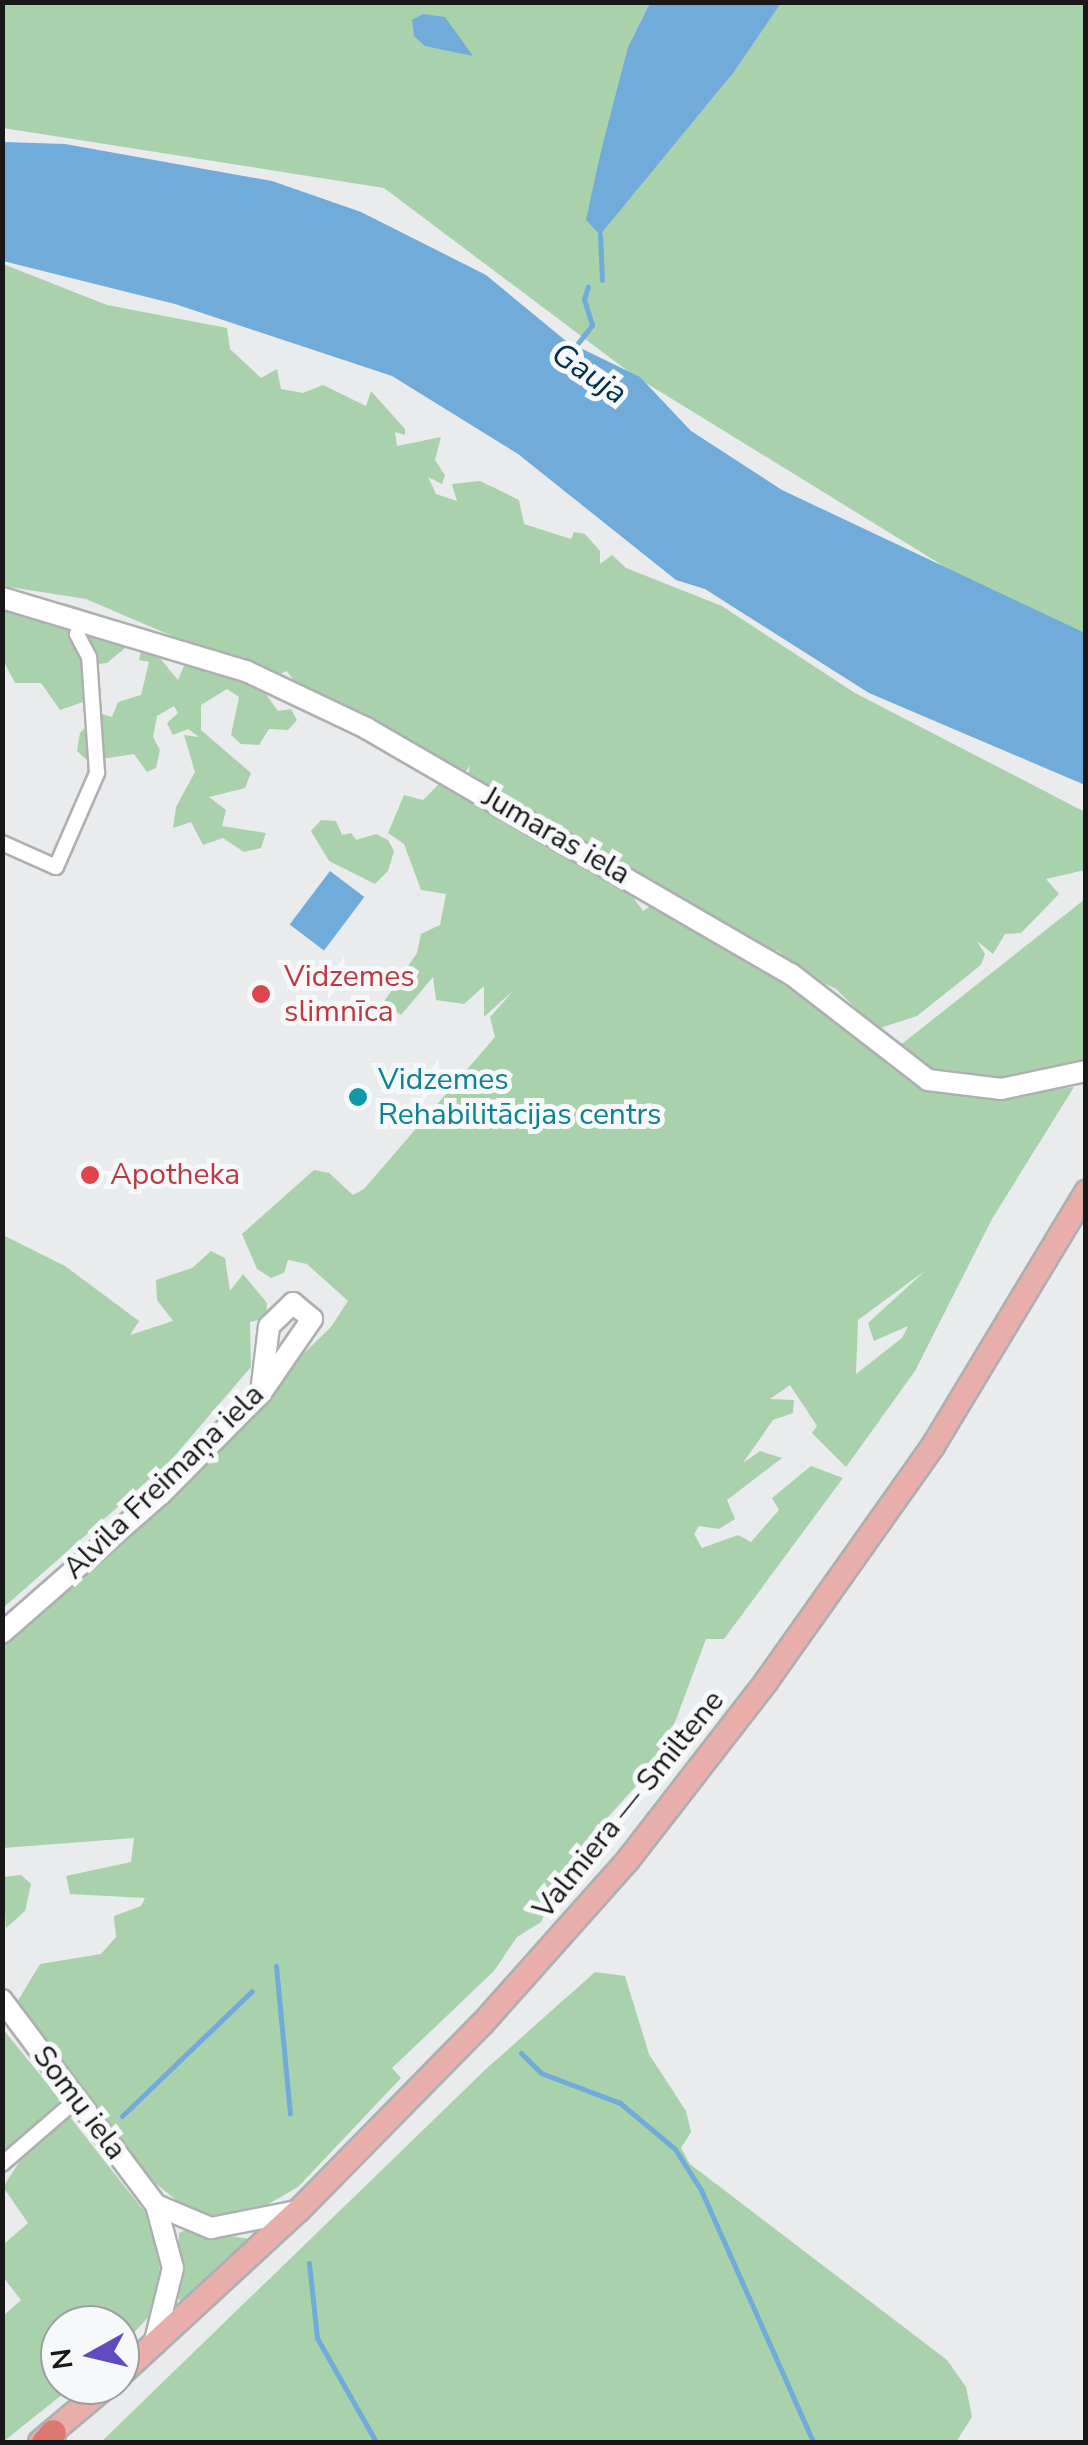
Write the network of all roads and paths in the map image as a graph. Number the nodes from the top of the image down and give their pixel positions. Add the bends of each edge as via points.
1 (2, 598) edge
2 (77, 634) dead end
3 (2, 843) edge
4 (1086, 1071) edge
5 (1086, 1192) edge
6 (261, 1393) junction
7 (2, 1633) edge
8 (2, 2000) edge
9 (76, 2101) junction
10 (2, 2164) edge
11 (156, 2204) junction
12 (300, 2210) junction
13 (153, 2347) junction
14 (140, 2358) edge
15 (85, 2405) edge
16 (46, 2439) edge

1 - 4 street, Jumaras iela via 246,671 366,728 792,974 928,1080 1001,1089
2 - 3 street via 89,657 97,773 56,867
5 - 12 main road, Valmiera — Smiltene via 932,1446 651,1831 482,2024
6 - 6 street, Alvila Freimaņa iela via 312,1319 293,1303 269,1326
6 - 7 street, Alvila Freimaņa iela via 161,1494
8 - 9 street, Somu iela
9 - 10 street
9 - 11 street, Somu iela
11 - 12 street via 212,2228
11 - 13 street via 172,2268
12 - 13 main road, Valmiera — Smiltene
13 - 14 main road, Valmiera — Smiltene
15 - 16 main road

